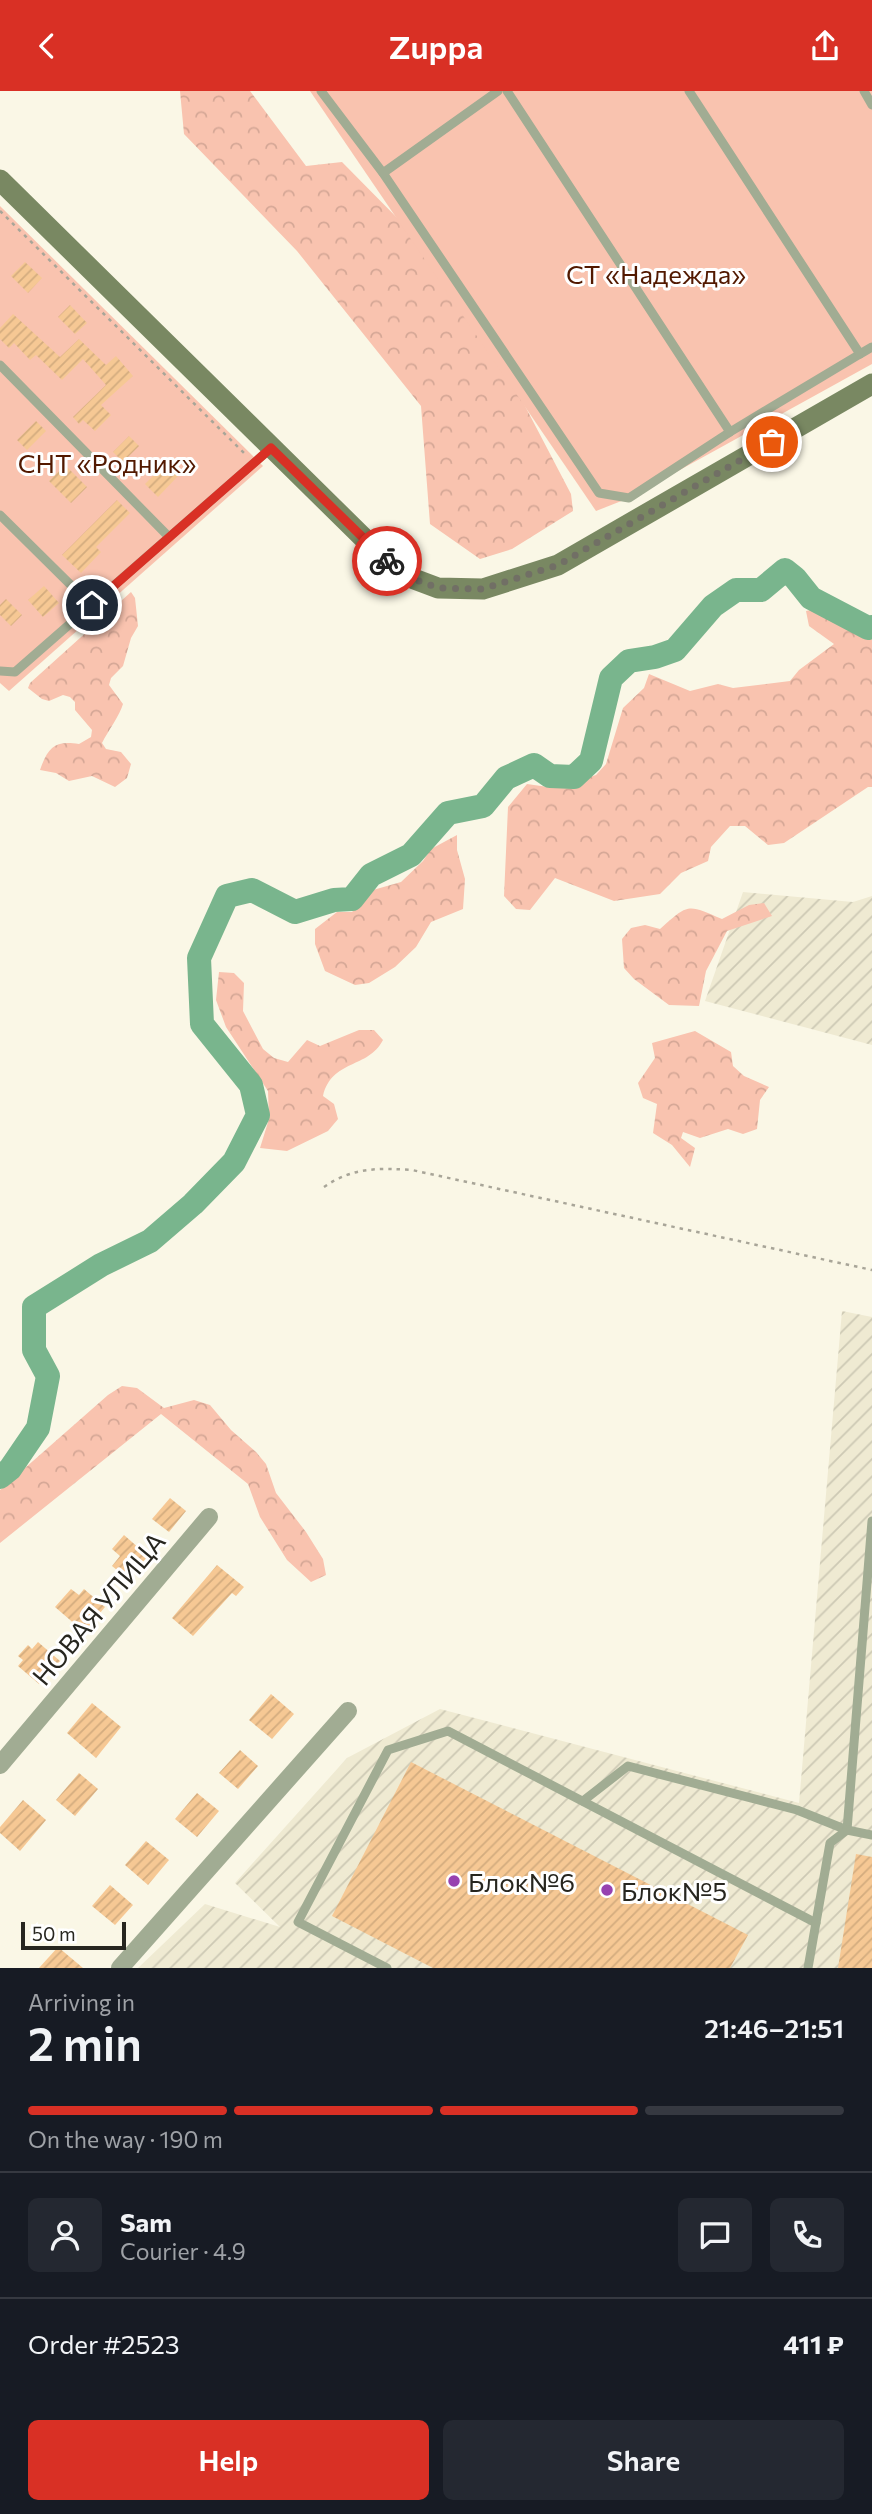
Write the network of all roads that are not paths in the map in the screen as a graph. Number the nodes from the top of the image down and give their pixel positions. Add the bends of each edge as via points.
1 (320, 91) edge
2 (498, 91) edge
3 (507, 91) edge
4 (690, 91) edge
5 (864, 91) edge
6 (872, 105) edge
7 (383, 173) junction
8 (0, 180) edge
9 (872, 347) edge
10 (860, 354) junction
11 (0, 365) edge
12 (872, 384) edge
13 (872, 398) edge
14 (843, 400) junction
15 (730, 432) junction
16 (271, 448) junction
17 (0, 515) edge
18 (169, 537) junction
19 (92, 605) junction
20 (0, 671) edge
21 (209, 1517) dead end
22 (872, 1521) edge
23 (348, 1711) dead end
24 (0, 1765) edge
25 (583, 1801) junction
26 (847, 1830) junction
27 (872, 1835) edge
28 (816, 1923) junction
29 (120, 1968) edge
30 (387, 1968) edge
31 (808, 1968) edge

1 - 7 lane
2 - 7 lane
3 - 15 lane
4 - 10 lane
5 - 6 lane
7 - 15 lane via 598,493 629,498
8 - 16 street
9 - 10 lane
10 - 15 lane
11 - 18 lane
12 - 14 street
13 - 14 lane
14 - 16 street via 558,565 483,589 438,588 397,568
16 - 18 lane
17 - 19 lane
18 - 19 lane
19 - 20 lane via 15,672
21 - 24 street, НОВАЯ УЛИЦА
22 - 26 lane
23 - 29 street
25 - 26 lane via 628,1766 797,1810
25 - 28 lane
25 - 30 lane via 448,1731 388,1750 298,1922
26 - 27 lane
26 - 28 lane via 830,1843
28 - 31 lane

